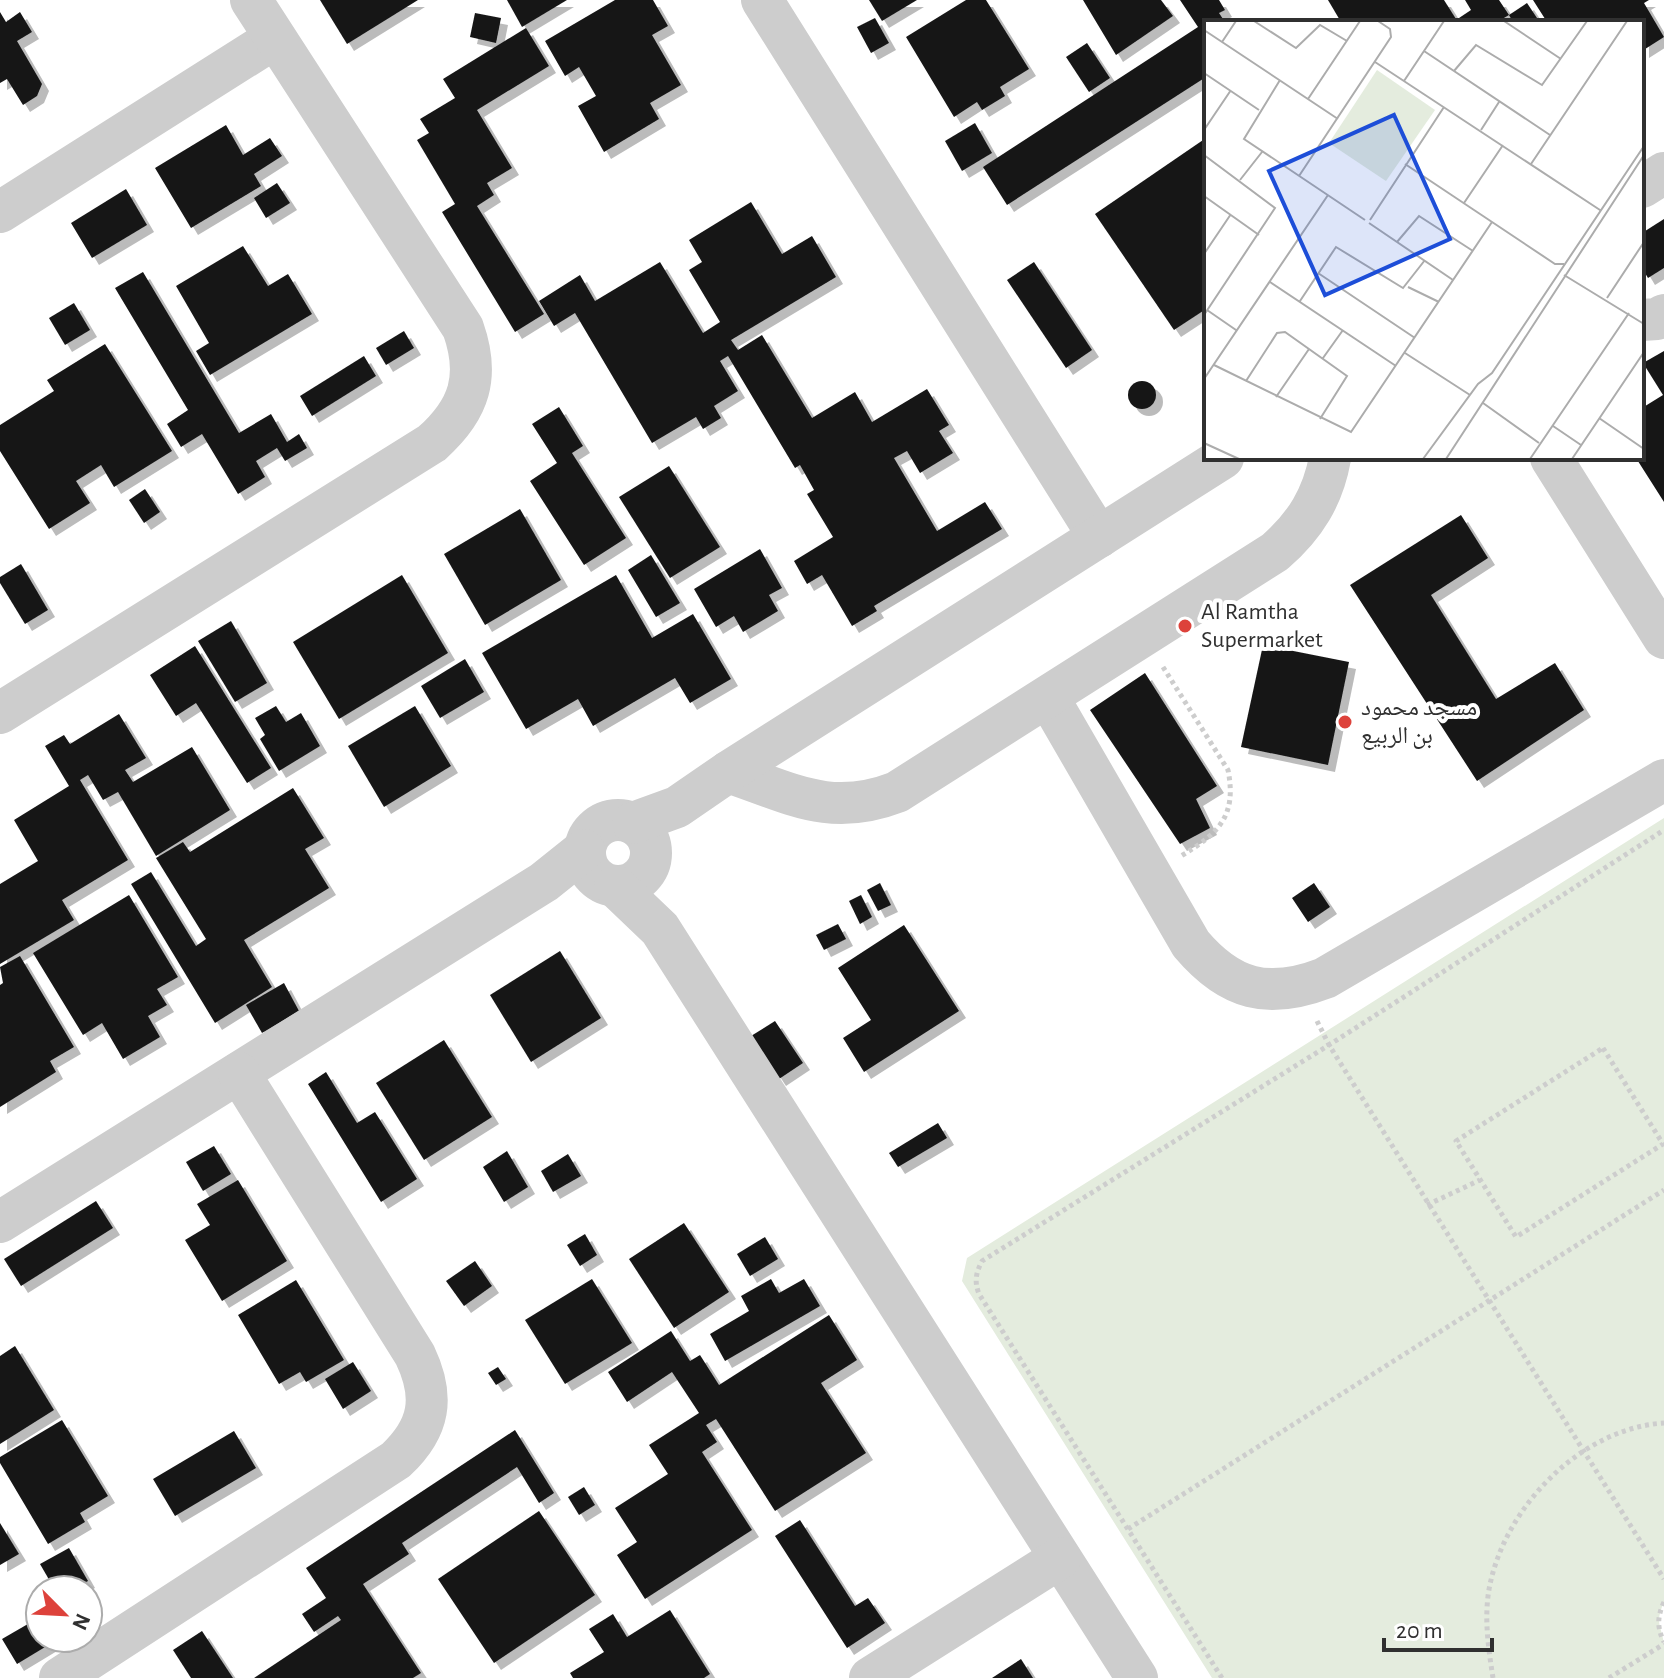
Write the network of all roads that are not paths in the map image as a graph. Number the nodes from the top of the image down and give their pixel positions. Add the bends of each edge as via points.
1 (251, 0) edge
2 (762, 0) edge
3 (275, 38) junction
4 (1664, 173) edge
5 (1644, 186) edge
6 (0, 212) edge
7 (1664, 315) edge
8 (1644, 320) edge
9 (1220, 460) edge
10 (1330, 460) edge
11 (1552, 460) edge
12 (1099, 537) junction
13 (1664, 638) edge
14 (1048, 697) junction
15 (0, 713) edge
16 (728, 772) junction
17 (1664, 780) edge
18 (621, 859) junction
19 (239, 1073) junction
20 (0, 1222) edge
21 (1060, 1558) junction
22 (60, 1678) edge
23 (870, 1678) edge
24 (1137, 1678) edge

1 - 3 street
2 - 12 street
3 - 6 street
3 - 15 street via 463,328 472,370 461,411 432,443
4 - 5 street
7 - 8 street
9 - 12 street
10 - 14 street via 1319,498 1293,537
11 - 13 street
12 - 16 street
14 - 16 street via 897,792 867,802 815,801
14 - 17 street via 1191,944 1228,978 1251,987 1301,987 1325,978
16 - 18 street via 677,807
18 - 19 street via 544,882
18 - 21 street via 660,929
19 - 20 street
19 - 22 street via 415,1355 427,1391 424,1420 411,1446 396,1460
21 - 23 street
21 - 24 street

